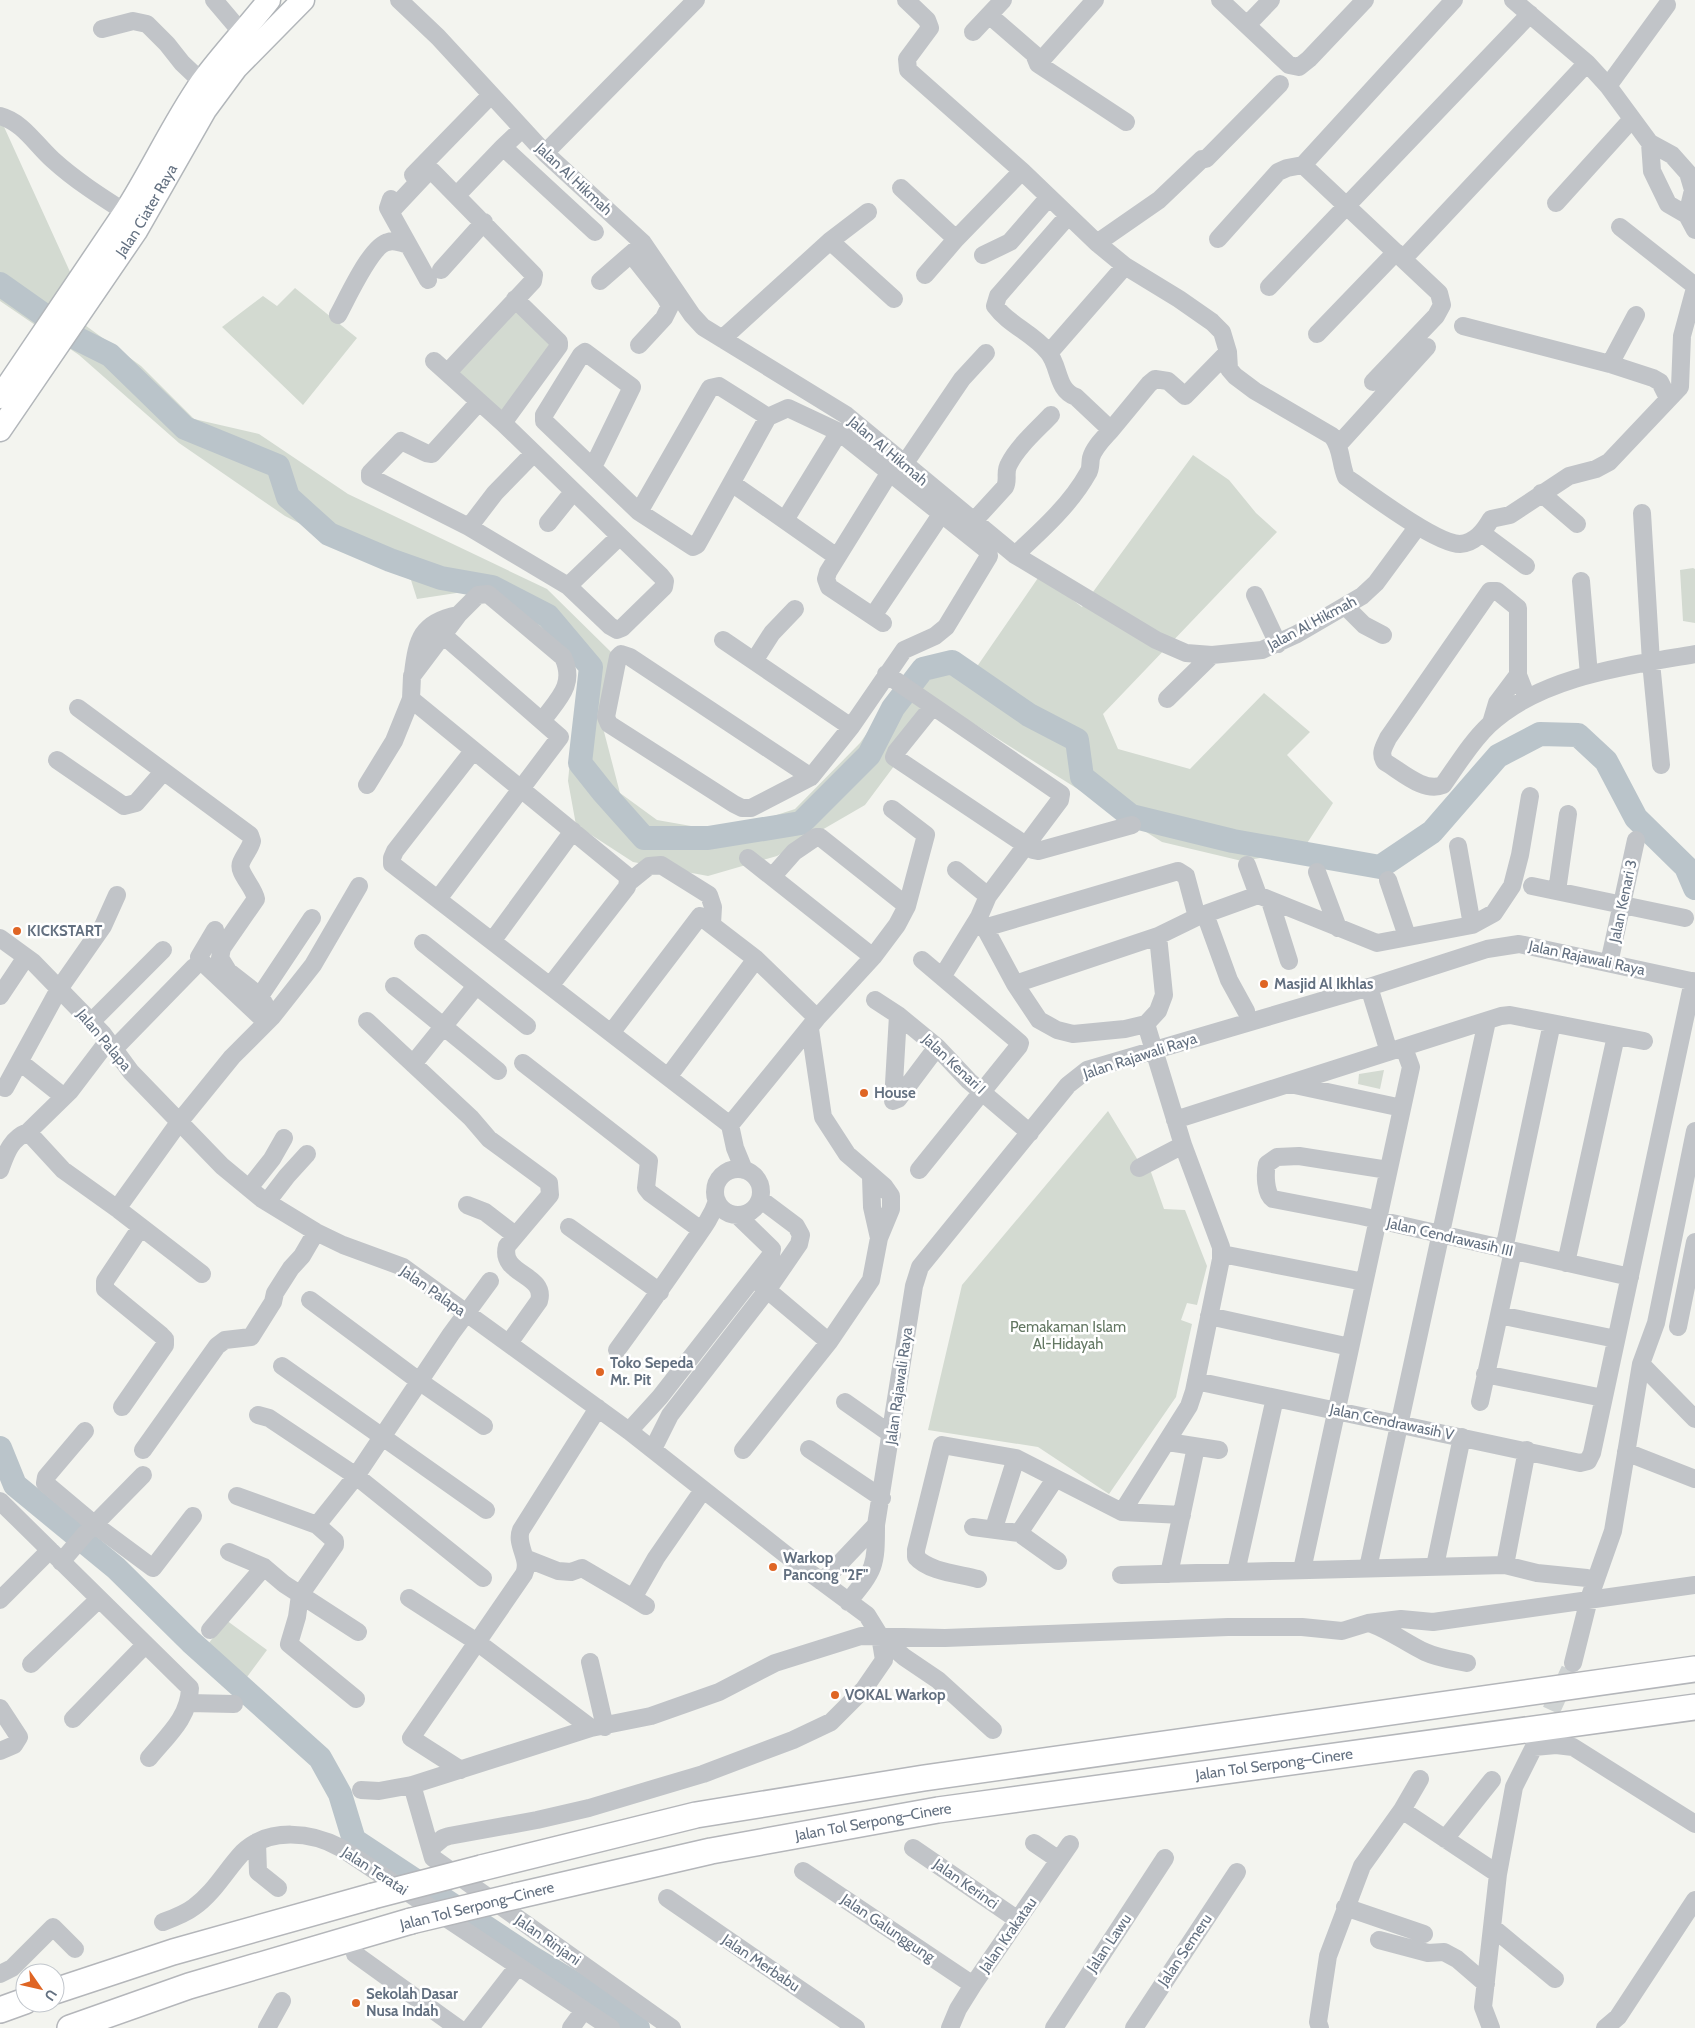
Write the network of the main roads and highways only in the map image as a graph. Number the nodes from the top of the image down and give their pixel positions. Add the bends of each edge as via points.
1 (270, 0) edge
2 (303, 0) edge
3 (73, 307) junction
4 (46, 345) junction
5 (0, 397) edge
6 (0, 430) edge
7 (1695, 1660) edge
8 (1695, 1668) edge
9 (1616, 1679) junction
10 (1695, 1708) edge
11 (65, 1988) edge
12 (15, 2005) edge
13 (0, 2010) edge
14 (70, 2028) edge

1 - 3 main road, Jalan Ciater Raya via 202,82 162,145
2 - 3 main road, Jalan Ciater Raya via 236,68 205,110 136,231
3 - 4 main road, Jalan Ciater Raya
4 - 5 main road, Jalan Ciater Raya
4 - 6 main road, Jalan Ciater Raya
7 - 9 highway
8 - 9 highway
9 - 11 highway, bridge via 924,1778 706,1814 373,1896 173,1952
10 - 14 highway, Jalan Tol Serpong–Cinere, bridge via 938,1810 711,1851 411,1921 189,1986
12 - 13 highway

